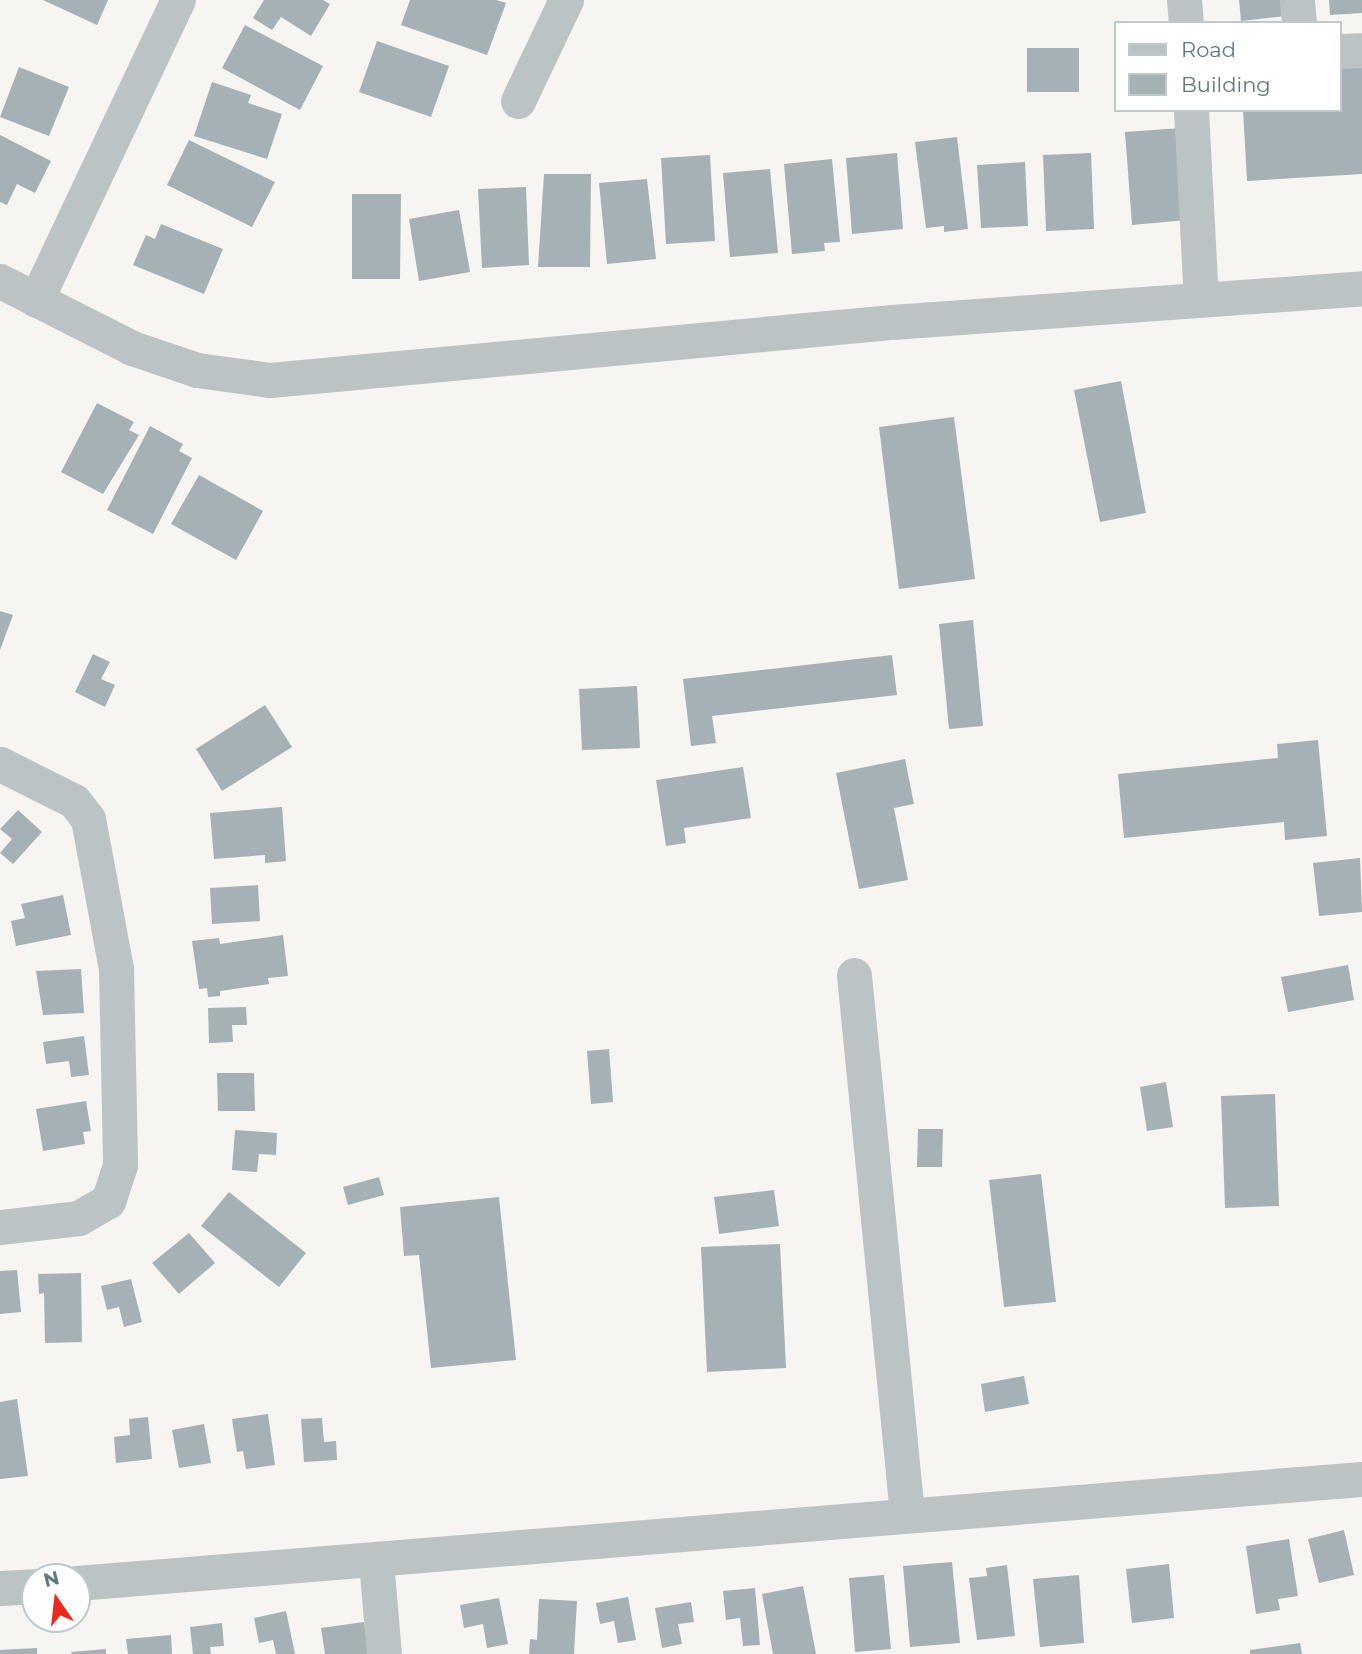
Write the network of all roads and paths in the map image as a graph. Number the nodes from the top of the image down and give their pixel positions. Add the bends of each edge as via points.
1 (178, 0) edge
2 (566, 0) edge
3 (1184, 0) edge
4 (1297, 0) edge
5 (1186, 21) edge
6 (1299, 21) edge
7 (1362, 50) edge
8 (1341, 51) edge
9 (518, 101) dead end
10 (1191, 112) edge
11 (0, 281) edge
12 (1362, 288) edge
13 (1202, 299) junction
14 (36, 300) junction
15 (0, 764) edge
16 (854, 975) dead end
17 (0, 1227) edge
18 (1362, 1479) edge
19 (907, 1514) junction
20 (376, 1561) junction
21 (91, 1582) edge
22 (21, 1587) edge
23 (0, 1588) edge
24 (384, 1654) edge

1 - 14 street
2 - 9 street
3 - 5 street
4 - 6 street
7 - 8 street
10 - 13 street
11 - 14 street
12 - 13 street
13 - 14 street via 892,322 270,380 197,370 132,348
15 - 17 street via 74,800 88,819 116,969 120,1166 108,1201 79,1218
16 - 19 street
18 - 19 street
19 - 20 street
20 - 21 street
20 - 24 street
22 - 23 street

